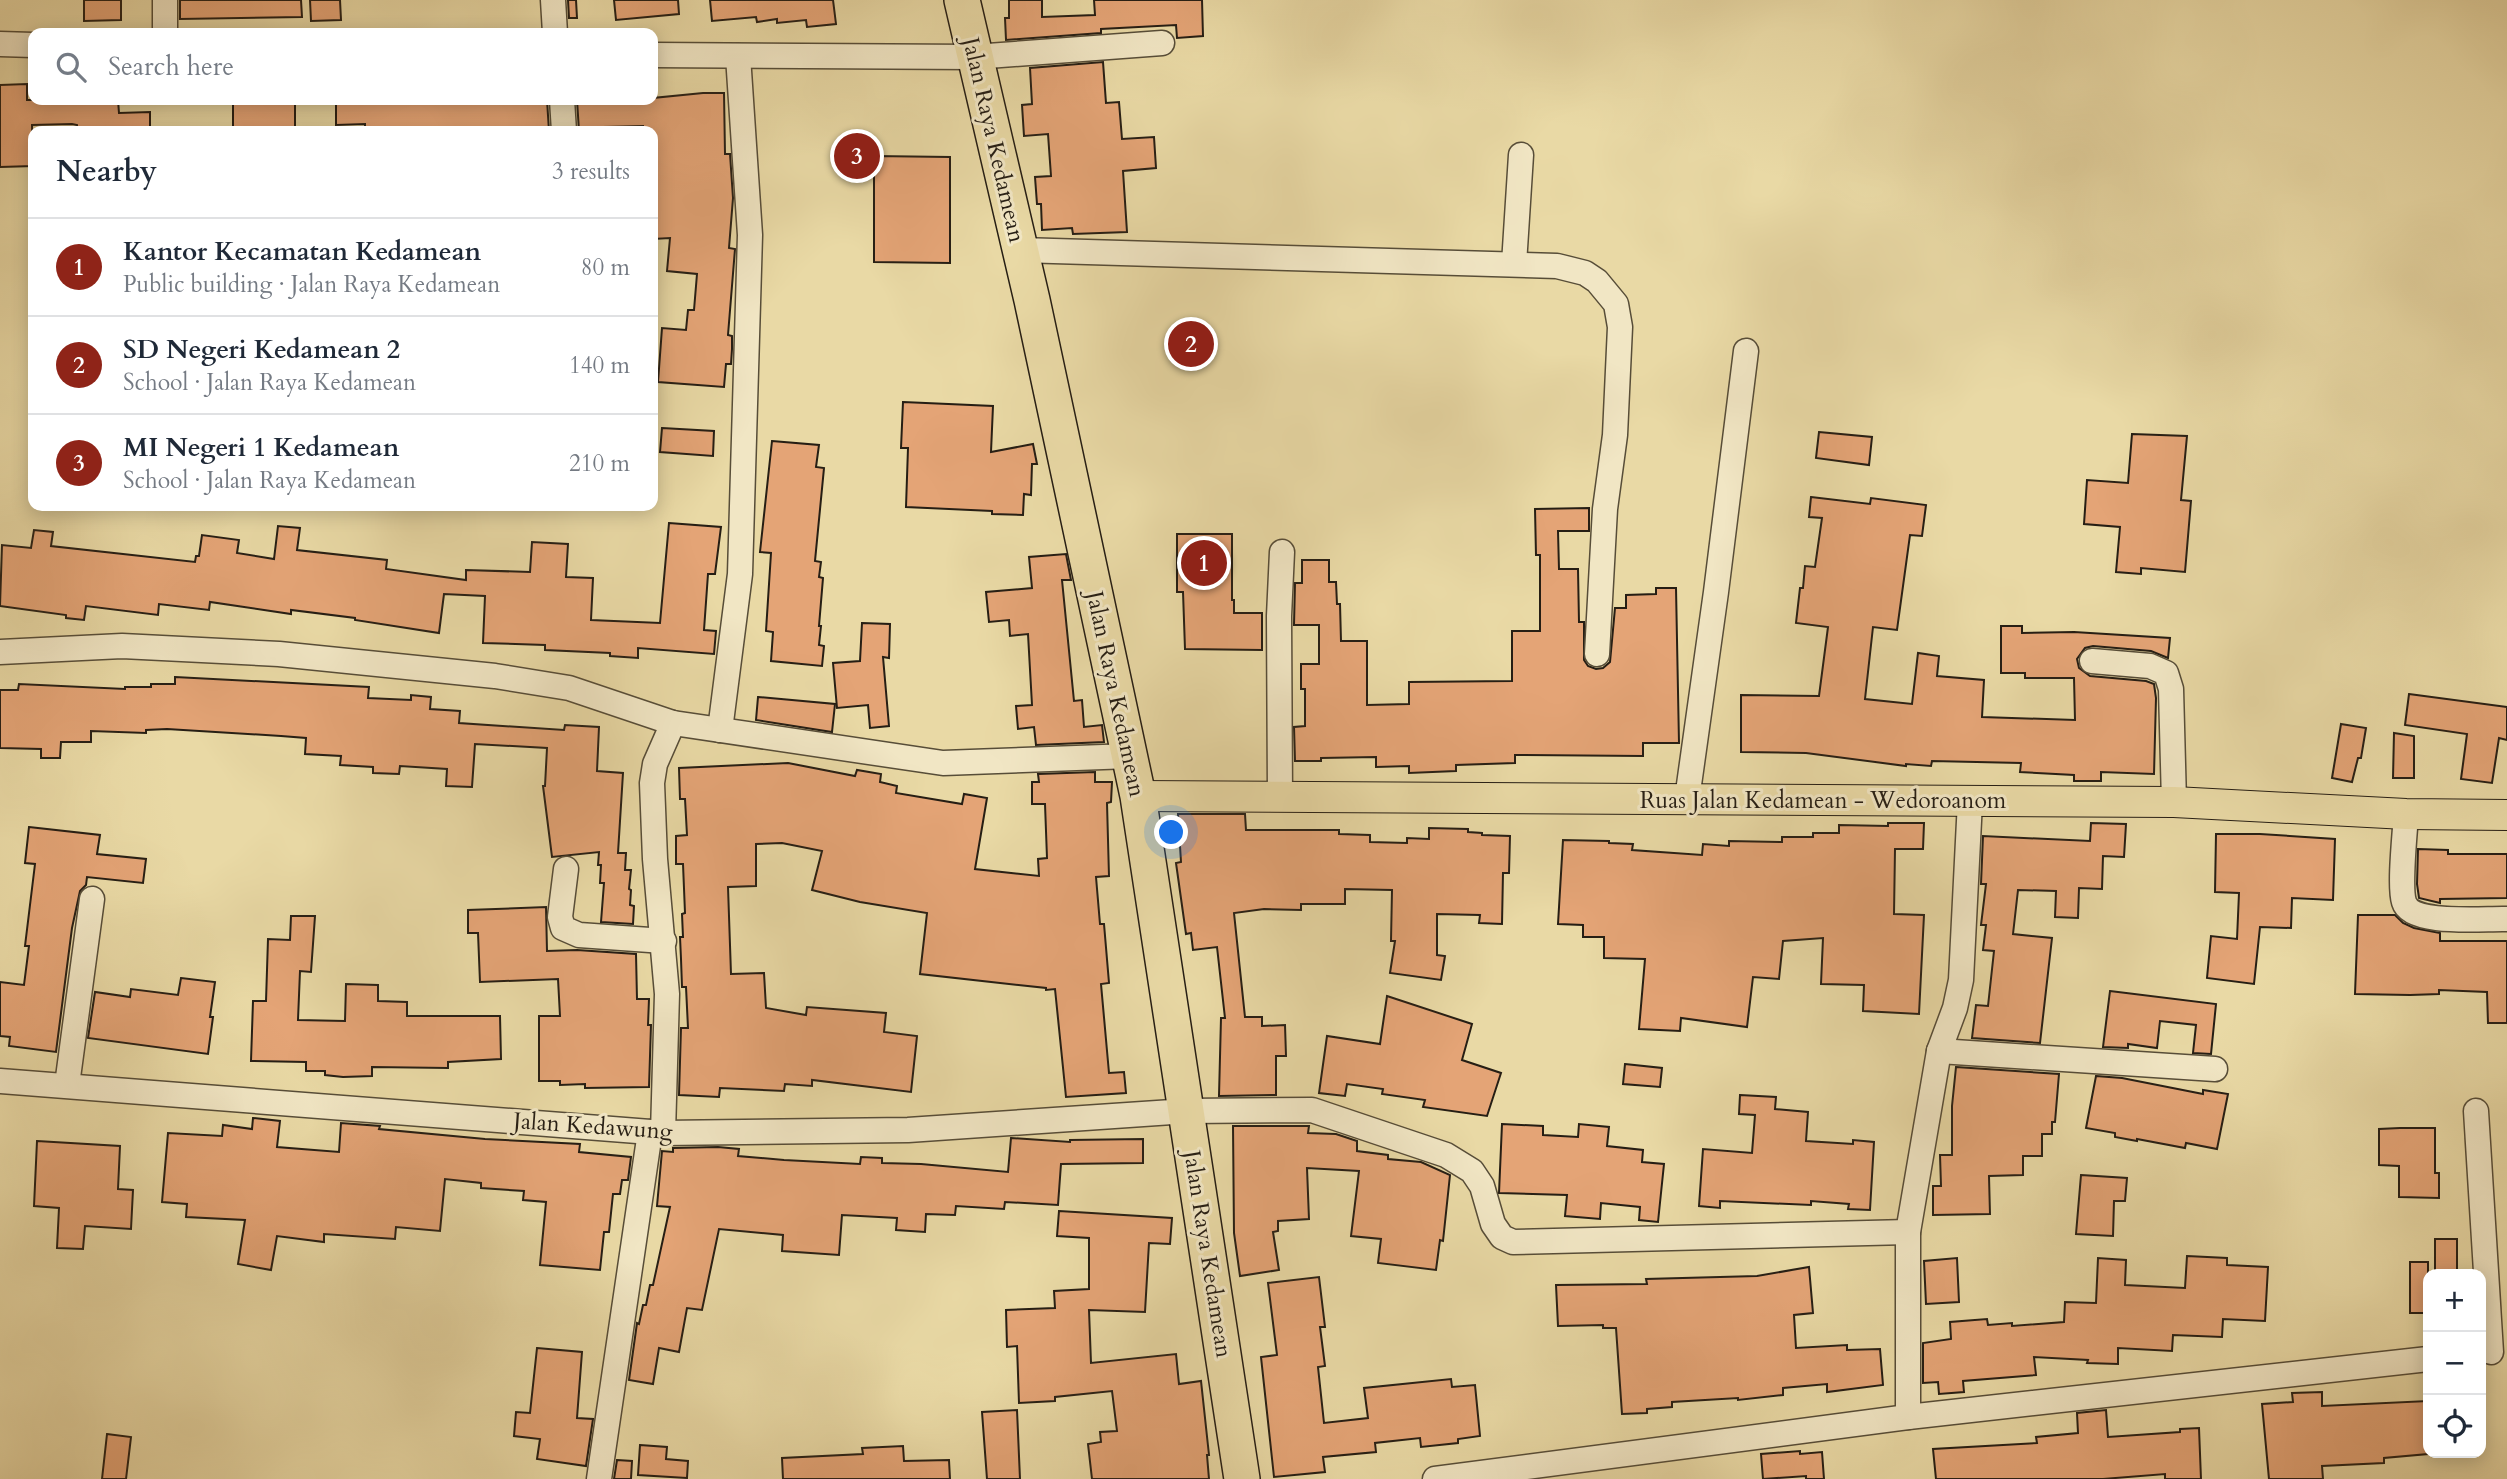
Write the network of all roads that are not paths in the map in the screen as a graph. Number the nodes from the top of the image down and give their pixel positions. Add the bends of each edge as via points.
1 (165, 0) edge
2 (554, 0) edge
3 (962, 0) edge
4 (164, 28) edge
5 (555, 28) edge
6 (1162, 43) dead end
7 (0, 44) edge
8 (28, 45) edge
9 (658, 55) edge
10 (738, 56) junction
11 (974, 57) junction
12 (562, 105) edge
13 (564, 126) edge
14 (1521, 155) dead end
15 (1020, 250) junction
16 (1514, 264) junction
17 (1746, 351) dead end
18 (1282, 552) dead end
19 (0, 652) edge
20 (1597, 653) dead end
21 (2092, 661) dead end
22 (673, 723) junction
23 (720, 730) junction
24 (1129, 756) junction
25 (1138, 796) junction
26 (1280, 797) junction
27 (1687, 800) junction
28 (1970, 801) junction
29 (2174, 802) junction
30 (2406, 814) junction
31 (2507, 816) edge
32 (566, 869) dead end
33 (92, 899) dead end
34 (2507, 919) edge
35 (664, 941) junction
36 (1939, 1051) junction
37 (2215, 1069) dead end
38 (0, 1081) edge
39 (67, 1086) junction
40 (1186, 1111) junction
41 (2476, 1111) dead end
42 (656, 1132) junction
43 (1908, 1232) junction
44 (2493, 1352) edge
45 (2423, 1360) edge
46 (1908, 1417) junction
47 (599, 1479) edge
48 (1242, 1479) edge
49 (1435, 1479) edge

1 - 4 street
2 - 5 street
3 - 11 highway, Jalan Raya Kedamean
6 - 11 street
7 - 8 street
9 - 10 street
10 - 11 street
10 - 23 street via 750,249 740,574
11 - 15 highway, Jalan Raya Kedamean
12 - 13 street
14 - 16 street
15 - 16 street
15 - 24 highway, Jalan Raya Kedamean
16 - 20 street via 1556,265 1585,273 1616,304 1620,327 1615,435 1605,509
17 - 27 street
18 - 26 street
19 - 22 street via 122,646 279,654 495,676 569,688
21 - 29 street via 2150,666 2166,673 2171,689
22 - 23 street
22 - 35 street via 654,764 652,783
23 - 24 street via 943,763
24 - 25 highway, Jalan Raya Kedamean
25 - 26 main road, Ruas Jalan Kedamean - Wedoroanom
25 - 40 highway, Jalan Raya Kedamean
26 - 27 main road, Ruas Jalan Kedamean - Wedoroanom
27 - 28 main road, Ruas Jalan Kedamean - Wedoroanom
28 - 29 main road, Ruas Jalan Kedamean - Wedoroanom
28 - 36 street via 1961,980
29 - 30 main road, Ruas Jalan Kedamean - Wedoroanom
30 - 31 main road, Ruas Jalan Kedamean - Wedoroanom
30 - 34 street via 2403,892 2407,909 2430,918
32 - 35 street via 560,917 563,928 579,935
33 - 39 street
35 - 42 street via 667,994
36 - 37 street
36 - 43 street
38 - 39 street, Jalan Kedawung
39 - 42 street, Jalan Kedawung
40 - 42 street, Jalan Kedawung via 908,1130
40 - 43 street, Jalan Kedawung via 1312,1110 1446,1155 1472,1171 1482,1186 1493,1224 1502,1237 1513,1242
40 - 48 highway, Jalan Raya Kedamean
41 - 44 street
42 - 47 street
43 - 46 street
45 - 46 street
46 - 49 street

